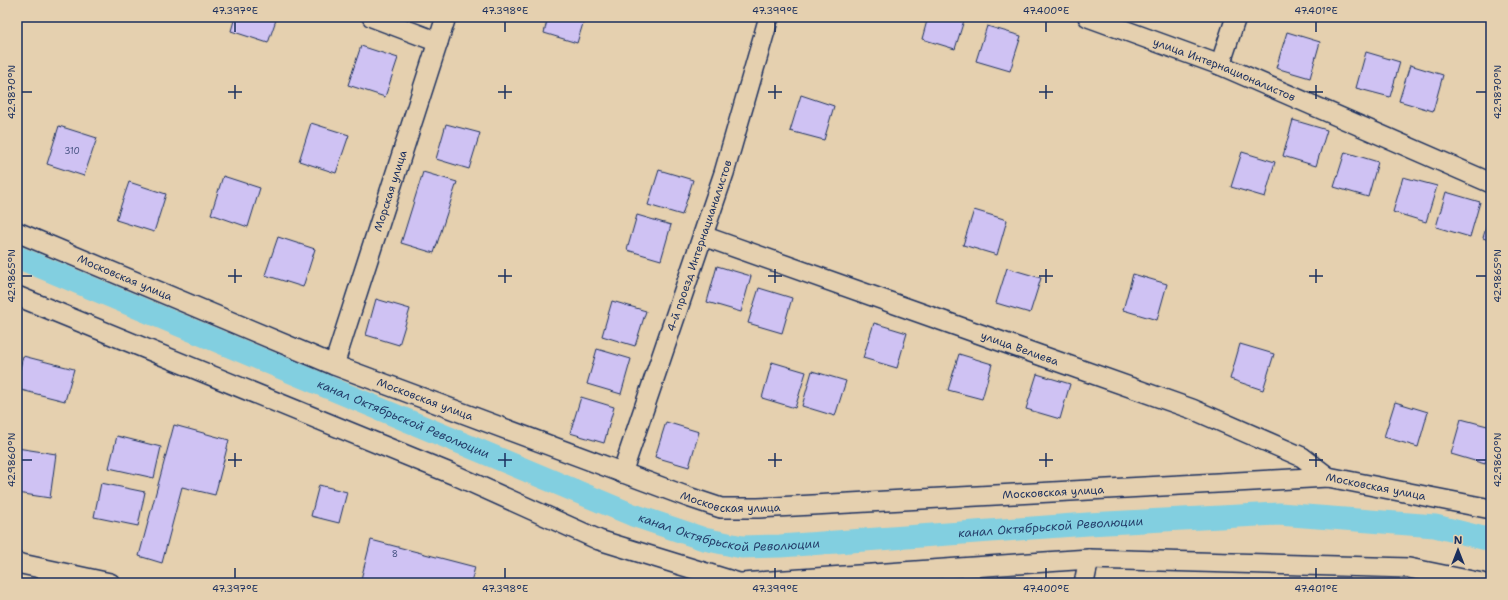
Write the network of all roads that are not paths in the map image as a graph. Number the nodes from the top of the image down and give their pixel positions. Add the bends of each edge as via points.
1 (372, 17) edge
2 (446, 17) edge
3 (769, 17) edge
4 (1088, 17) edge
5 (1236, 17) edge
6 (438, 42) junction
7 (1220, 65) junction
8 (1491, 183) edge
9 (17, 232) edge
10 (703, 236) junction
11 (17, 296) edge
12 (334, 365) junction
13 (622, 473) junction
14 (1328, 477) junction
15 (1491, 509) edge
16 (1089, 559) junction
17 (17, 563) edge
18 (1408, 575) edge
19 (110, 583) edge
20 (741, 583) edge
21 (1084, 583) edge
22 (1482, 583) edge

1 - 6 street
2 - 6 street, Морская улица
3 - 10 street, 4-й проезд Интернацианалистов
4 - 7 street, улица Интернационалистов
5 - 7 street
6 - 12 street, Морская улица
7 - 8 street, улица Интернационалистов
9 - 12 street, Московская улица
10 - 13 street, 4-й проезд Интернацианалистов
10 - 14 street, улица Велиева via 1192,410 1302,457
11 - 20 street via 457,476 599,540
12 - 13 street, Московская улица
13 - 14 street, Московская улица via 721,508
14 - 15 street, Московская улица
16 - 18 street
16 - 20 street
16 - 21 street
17 - 19 street
18 - 22 street

